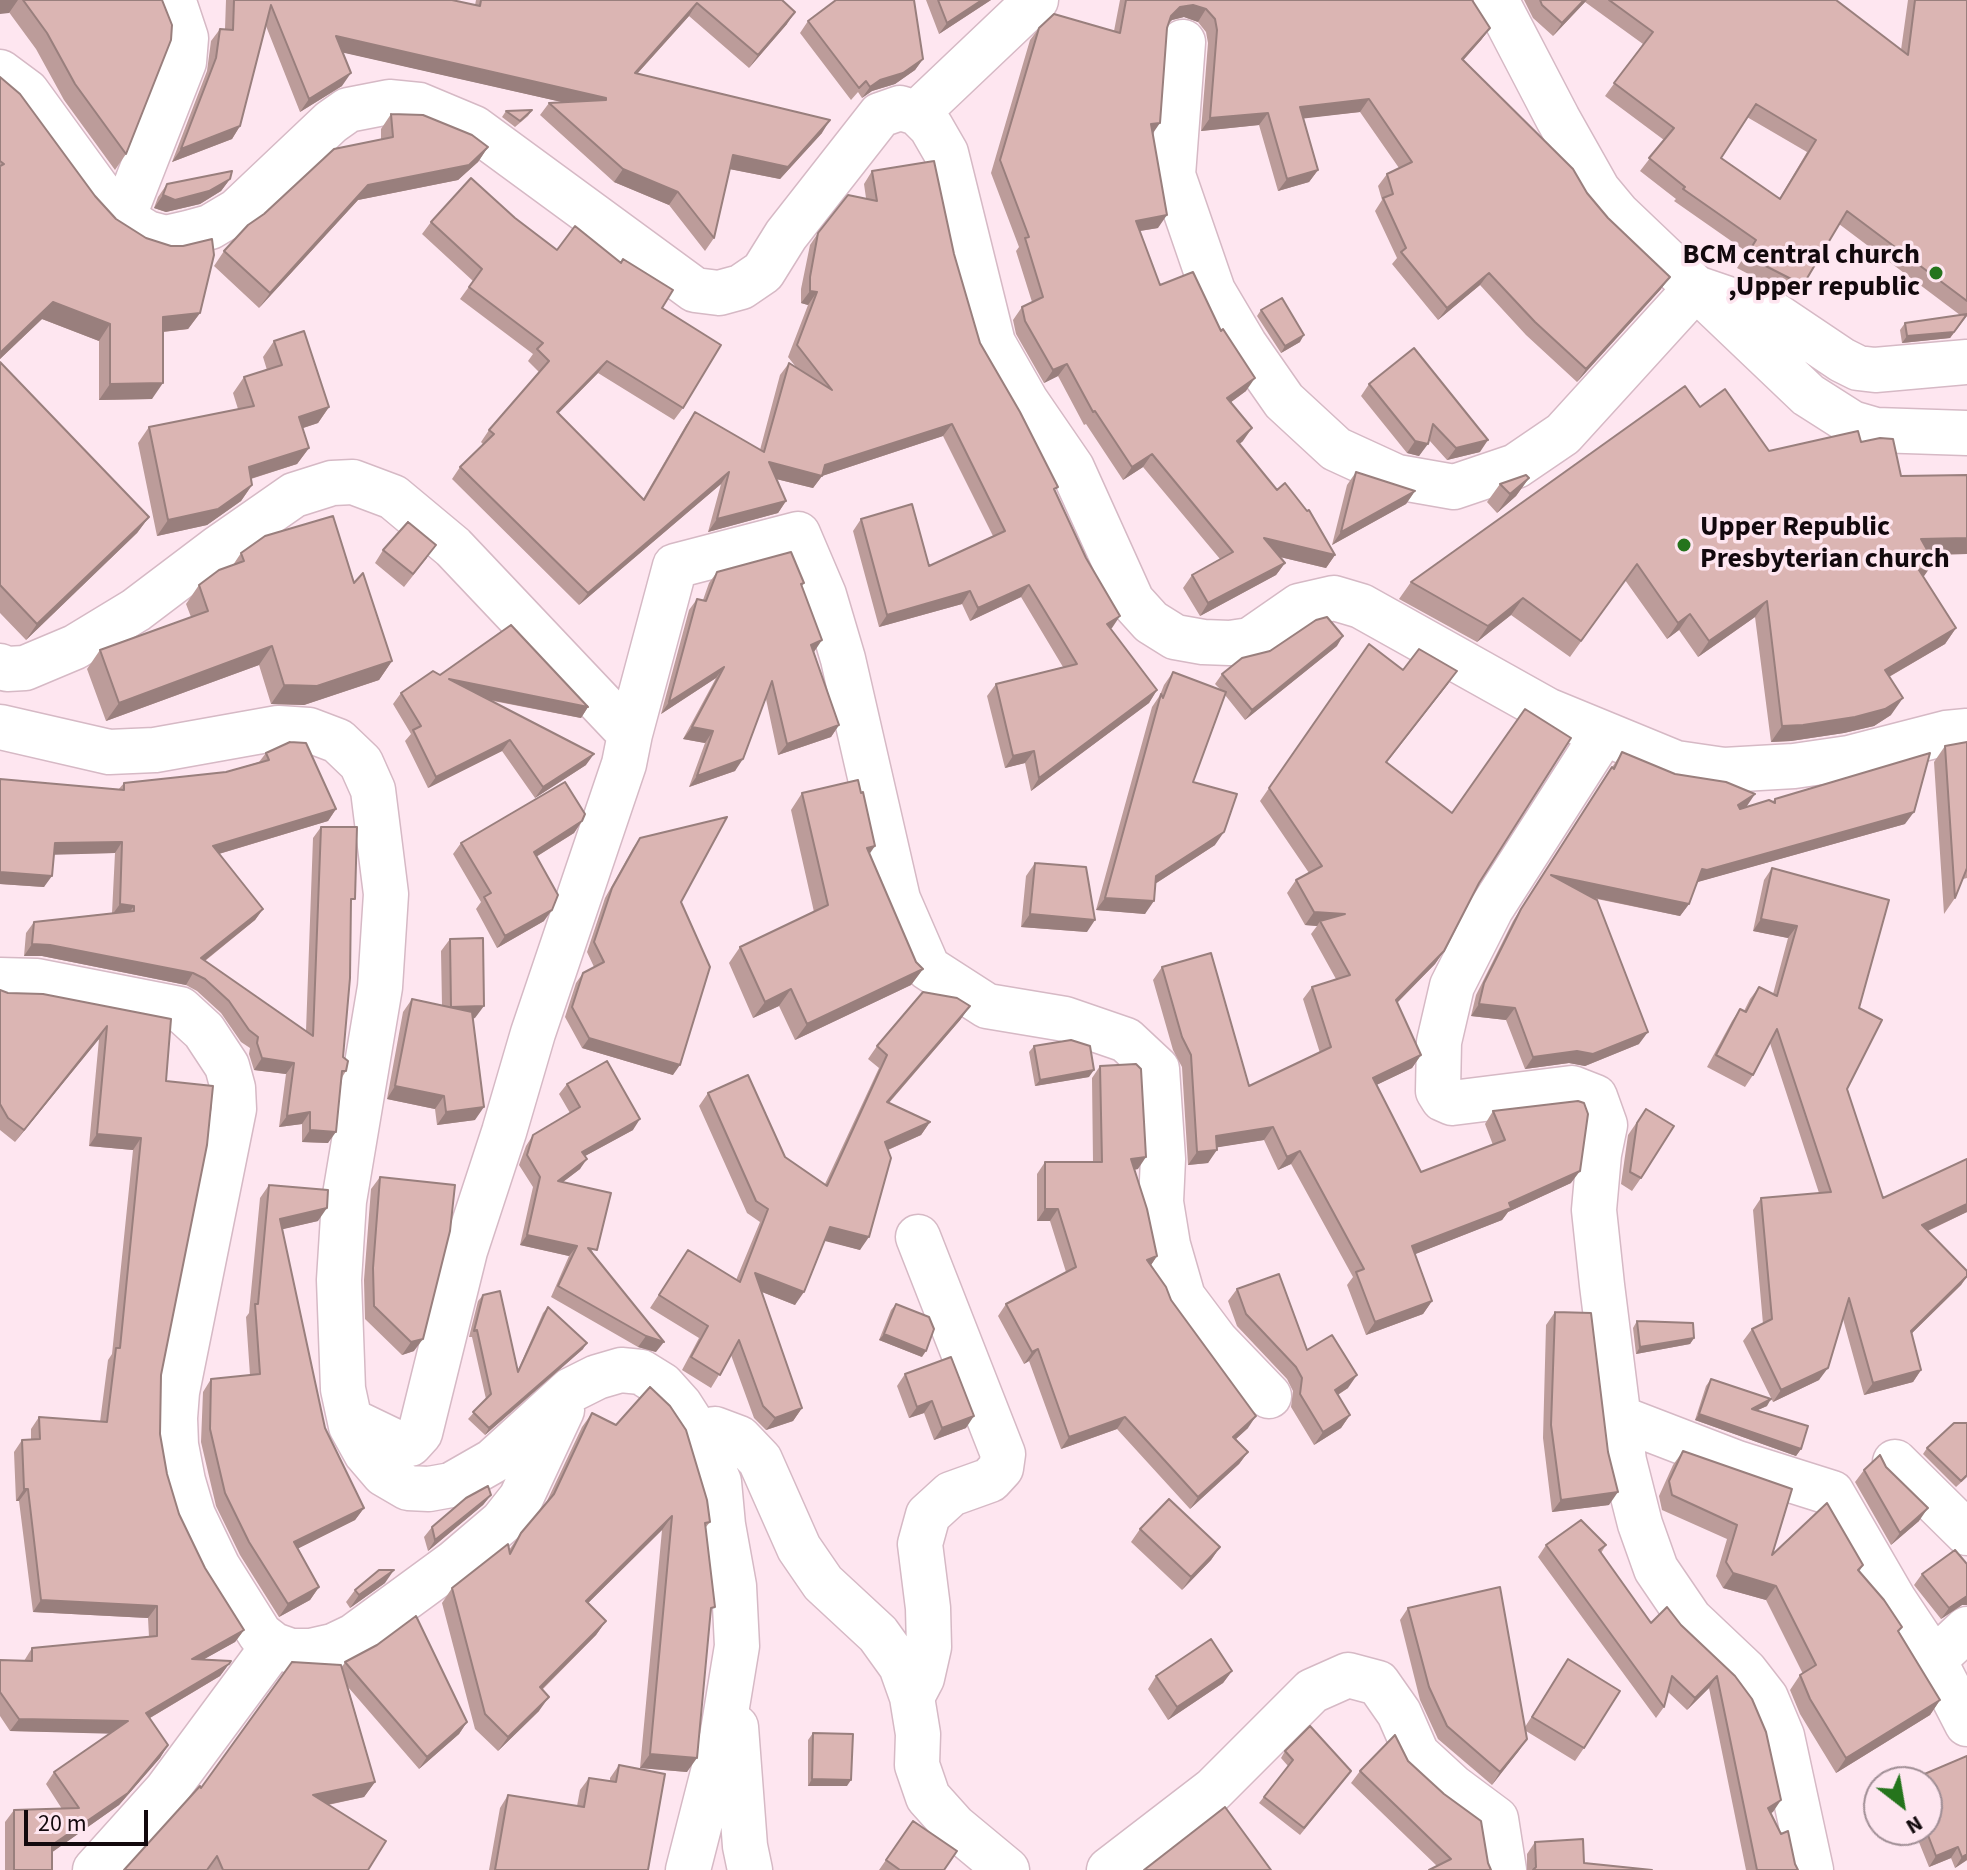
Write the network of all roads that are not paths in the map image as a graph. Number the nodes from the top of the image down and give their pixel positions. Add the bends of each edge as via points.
1 (170, 0) edge
2 (1036, 0) edge
3 (1496, 0) edge
4 (1183, 42) dead end
5 (0, 72) edge
6 (917, 113) junction
7 (123, 218) junction
8 (1696, 288) junction
9 (1967, 362) edge
10 (1967, 433) edge
11 (0, 666) edge
12 (0, 727) edge
13 (1967, 731) edge
14 (630, 734) junction
15 (1603, 734) junction
16 (0, 980) edge
17 (918, 1237) dead end
18 (571, 1390) junction
19 (1269, 1396) dead end
20 (1620, 1418) junction
21 (350, 1420) junction
22 (698, 1433) junction
23 (1895, 1462) dead end
24 (1967, 1533) edge
25 (1967, 1629) edge
26 (274, 1645) junction
27 (1934, 1660) junction
28 (912, 1697) junction
29 (729, 1698) junction
30 (1967, 1724) edge
31 (95, 1870) edge
32 (688, 1870) edge
33 (750, 1870) edge
34 (1007, 1870) edge
35 (1109, 1870) edge
36 (1504, 1870) edge
37 (1811, 1870) edge

1 - 7 street via 186,38 184,62
2 - 6 street
3 - 8 street via 1598,190
4 - 8 street via 1173,175 1213,291 1284,401 1336,449 1397,477 1454,487 1516,466 1563,434
5 - 7 street via 27,92
6 - 7 street via 900,108 880,115 763,272 741,287 719,293 695,290 474,128 419,105 389,102 348,110 237,211 210,227 166,238
6 - 15 street via 946,153 993,343 1072,468 1121,580 1151,622 1175,637 1230,643 1250,640 1299,606 1334,598 1361,606 1547,710
8 - 9 street via 1775,315 1858,368
8 - 10 street via 1808,395 1852,423 1876,430
11 - 14 street via 25,668 75,647 136,610 284,501 332,483 353,482 393,497 453,547
12 - 21 street via 109,752 155,750 278,728 309,730 338,741 361,763 373,790 386,894 376,1020 344,1201 339,1280 343,1389
13 - 15 street via 1849,758 1724,770 1676,763
14 - 19 street via 675,566 798,534 843,659 898,899 928,968 987,1006 1065,1019 1126,1040 1157,1069 1161,1202 1183,1297
14 - 21 street via 465,1251 420,1433 402,1445
15 - 20 street via 1491,909 1452,986 1439,1042 1438,1091 1452,1103 1572,1088 1595,1097 1605,1125 1594,1210
16 - 26 street via 37,981 180,1009 204,1031 227,1066 234,1109 177,1392 176,1445 193,1515 218,1567 260,1634
17 - 28 street via 1003,1454 1001,1468 990,1480 951,1494 928,1515 920,1544 929,1647
18 - 21 street via 493,1461 451,1485 429,1489 408,1488 384,1474 366,1453
18 - 22 street via 621,1370 641,1372 662,1385
18 - 26 street via 521,1498 502,1522 354,1636 311,1651
20 - 27 street via 1832,1493
20 - 37 street via 1627,1474 1656,1569 1690,1619 1766,1698 1782,1736
22 - 28 street via 715,1429 739,1438 760,1460 799,1548 823,1583 878,1634 901,1666
22 - 29 street via 719,1482 734,1586 737,1646
23 - 24 street
25 - 27 street
26 - 31 street via 166,1791
27 - 30 street
28 - 34 street via 917,1765 928,1797
29 - 32 street
29 - 33 street via 738,1738
35 - 36 street via 1213,1790 1312,1691 1348,1675 1378,1683 1417,1754 1496,1819

